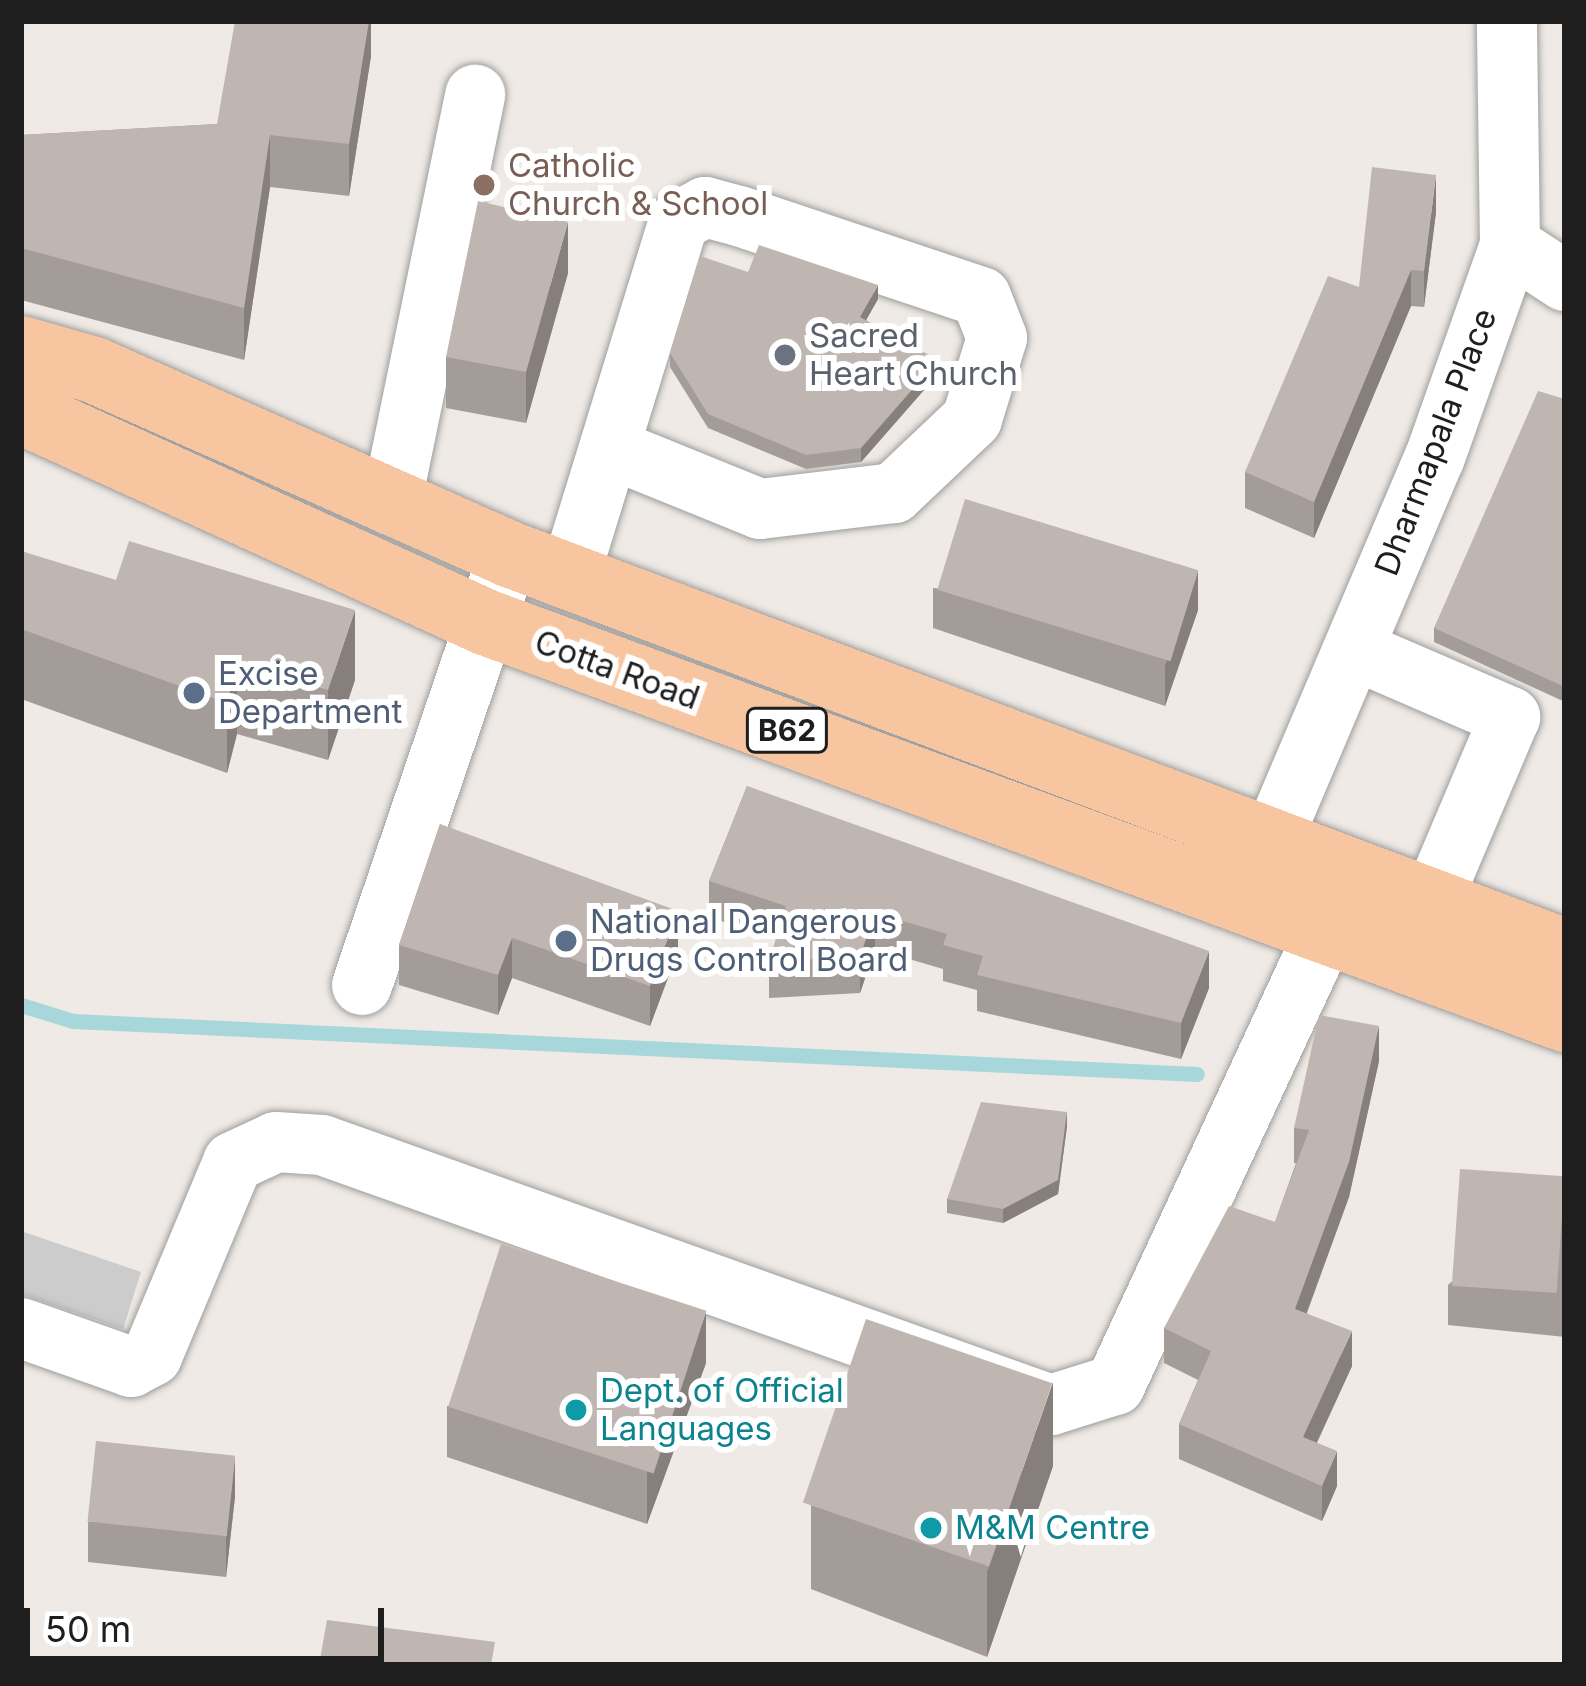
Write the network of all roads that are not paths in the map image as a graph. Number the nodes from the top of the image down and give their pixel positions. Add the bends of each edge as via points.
1 (1507, 21) edge
2 (475, 94) dead end
3 (1510, 244) junction
4 (1565, 281) edge
5 (21, 349) edge
6 (21, 411) edge
7 (615, 450) junction
8 (391, 506) junction
9 (509, 554) junction
10 (570, 575) junction
11 (485, 622) junction
12 (1357, 651) junction
13 (1259, 870) junction
14 (1432, 903) junction
15 (1328, 926) junction
16 (1565, 952) edge
17 (362, 985) dead end
18 (1565, 1019) edge
19 (21, 1328) edge

1 - 3 street, Dharmapala Place
2 - 8 street
3 - 4 street
3 - 12 street, Dharmapala Place
5 - 8 main road, Cotta Road / B62 via 94,370
6 - 11 main road, Cotta Road / B62
7 - 7 street via 679,221 704,208 981,296 997,338 971,419 894,493 760,509
7 - 10 street
8 - 9 main road, Cotta Road / B62
9 - 10 main road, Cotta Road / B62
9 - 11 street
10 - 13 main road, Cotta Road / B62
11 - 13 main road, Cotta Road / B62
11 - 17 street
12 - 13 street, Dharmapala Place
12 - 14 street via 1510,717
13 - 14 main road, Cotta Road / B62
13 - 15 main road, Cotta Road / B62
14 - 16 main road, Cotta Road / B62
15 - 18 main road, Cotta Road / B62
15 - 19 street via 1115,1385 1051,1405 322,1145 276,1142 233,1162 152,1356 131,1367

